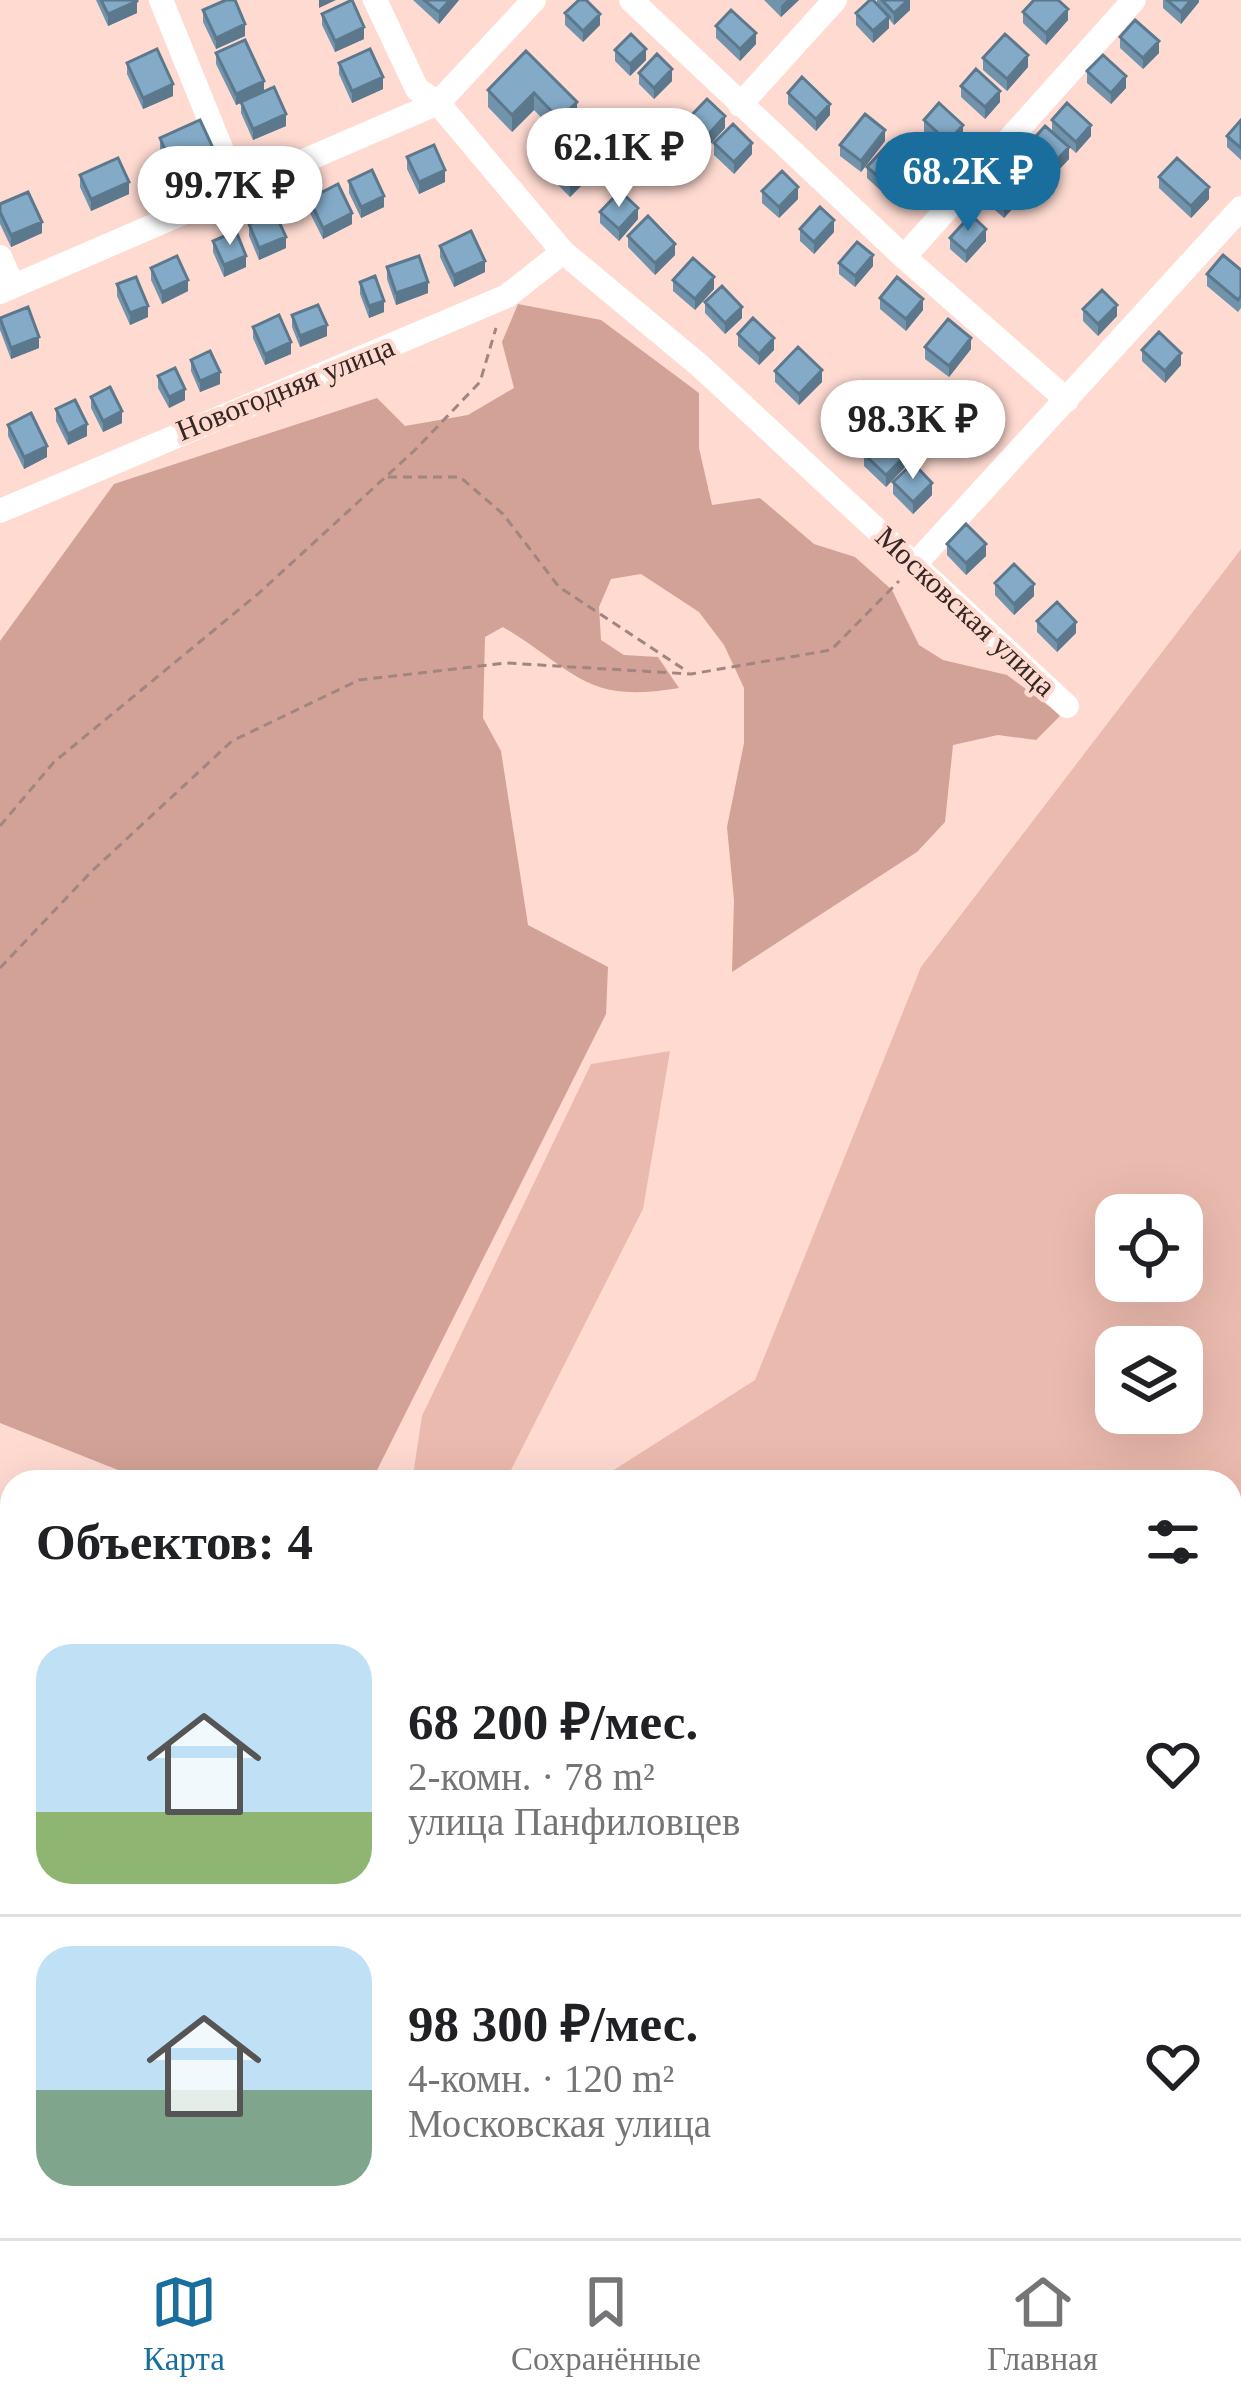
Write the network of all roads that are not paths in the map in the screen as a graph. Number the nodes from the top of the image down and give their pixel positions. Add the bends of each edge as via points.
1 (161, 0) edge
2 (375, 0) edge
3 (534, 0) edge
4 (631, 0) edge
5 (835, 0) edge
6 (1134, 0) edge
7 (438, 103) junction
8 (740, 105) junction
9 (238, 190) junction
10 (1241, 208) edge
11 (563, 252) junction
12 (0, 257) edge
13 (904, 257) junction
14 (6, 289) edge
15 (1067, 400) junction
16 (0, 511) edge
17 (917, 562) junction
18 (1067, 706) dead end

1 - 9 street
2 - 7 street, Московская улица via 417,89
3 - 7 street
4 - 8 street
5 - 8 street
6 - 13 street
7 - 9 street
7 - 11 street, Московская улица
8 - 13 street
9 - 14 street
10 - 15 street
11 - 16 street, Новогодняя улица via 498,300
11 - 17 street, Московская улица
12 - 14 street
13 - 15 street
15 - 17 street
17 - 18 street, Московская улица

